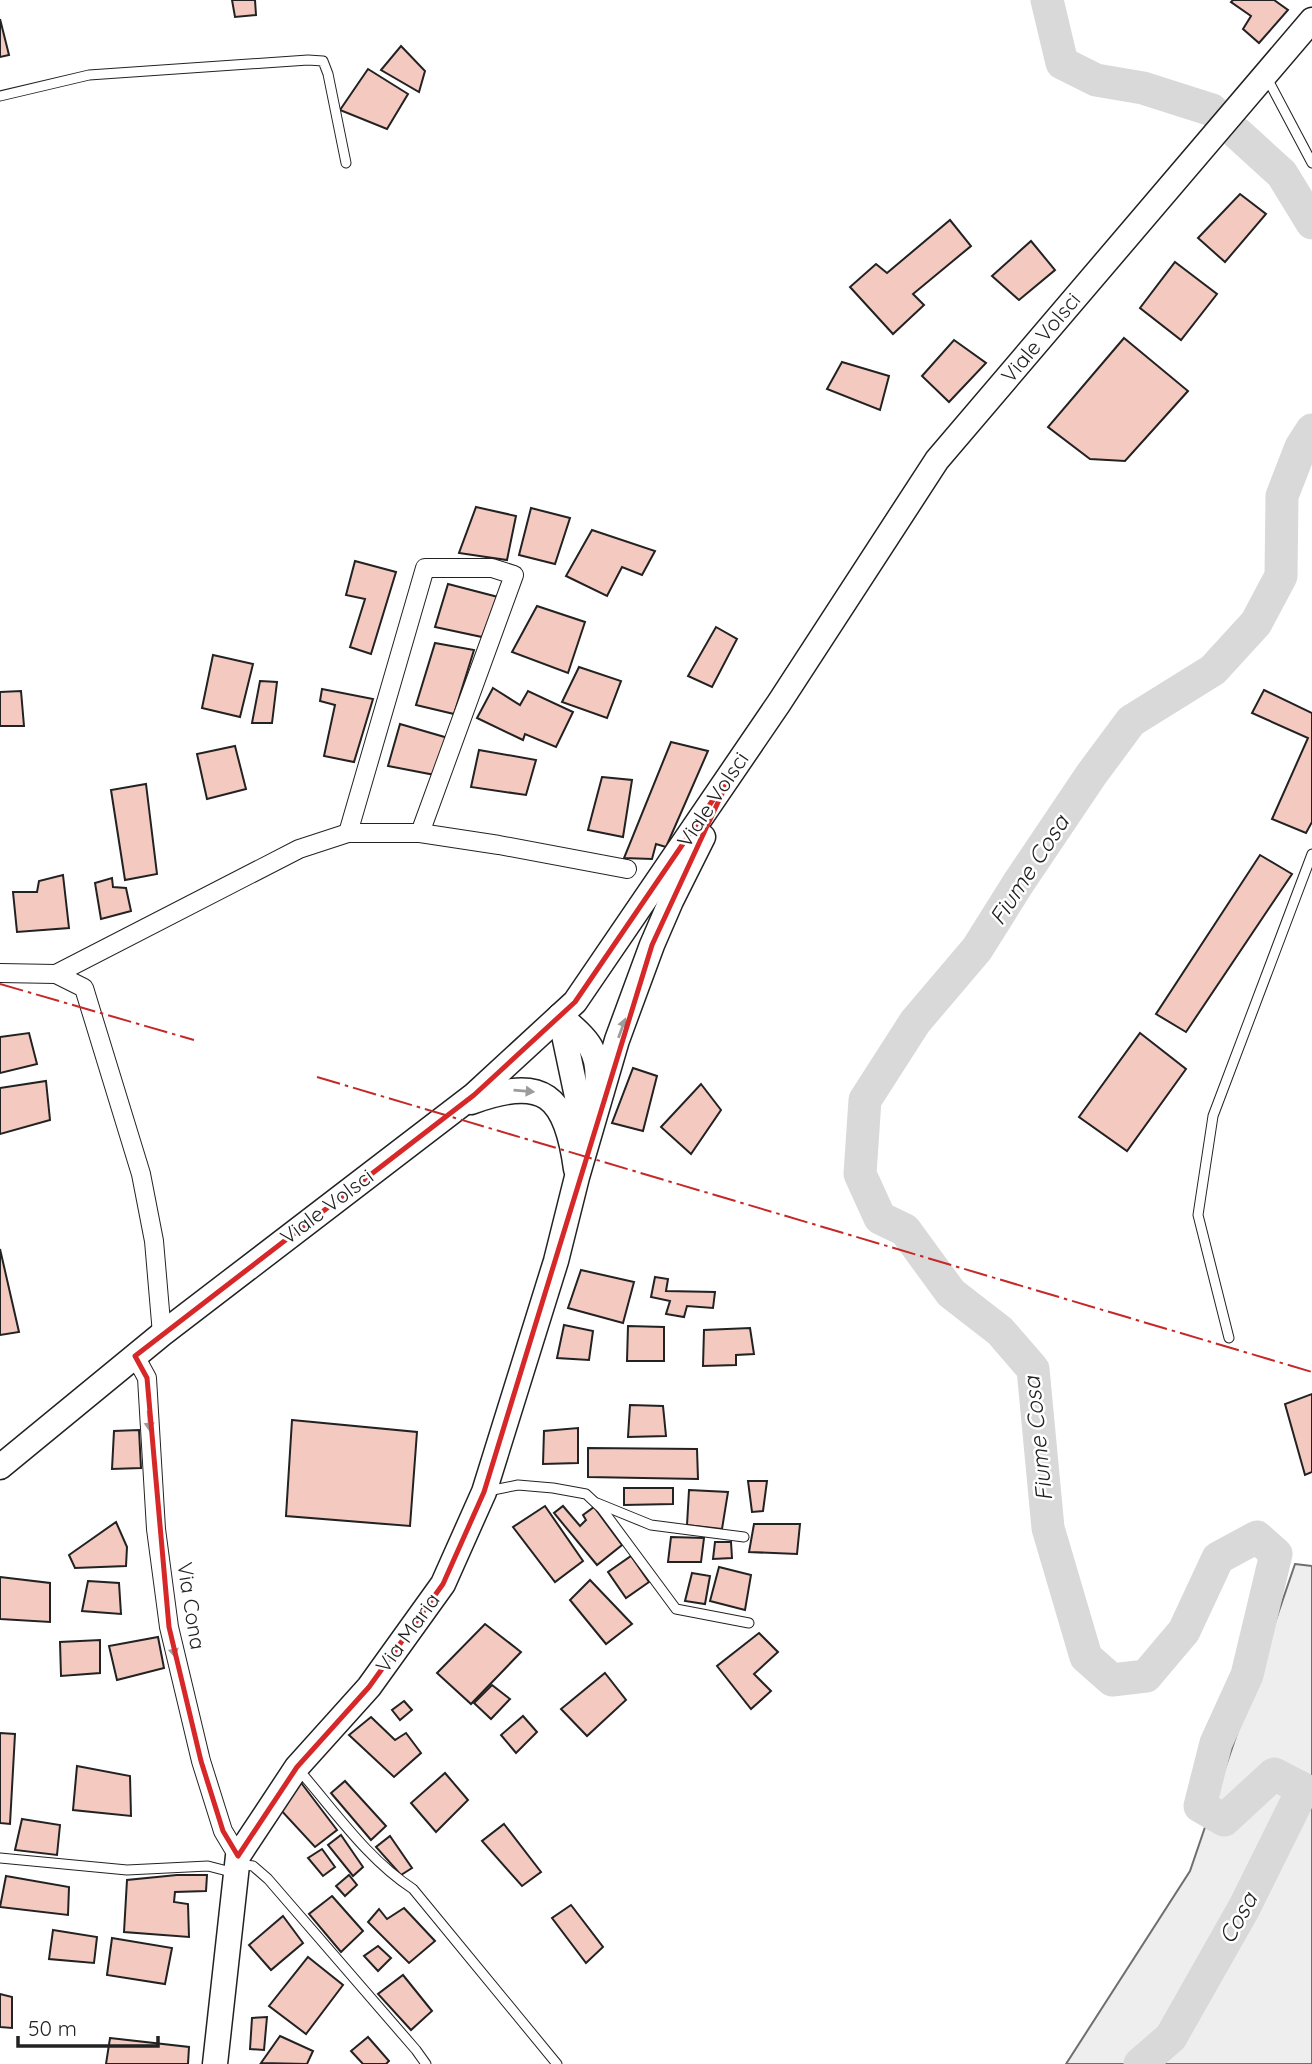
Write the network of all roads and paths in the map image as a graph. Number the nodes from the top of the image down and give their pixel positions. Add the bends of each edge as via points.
1 (1312, 20) edge
2 (1265, 74) junction
3 (0, 96) edge
4 (346, 163) dead end
5 (1312, 163) edge
6 (732, 772) junction
7 (348, 833) junction
8 (420, 833) junction
9 (1312, 854) edge
10 (627, 869) dead end
11 (0, 973) edge
12 (56, 974) junction
13 (560, 1016) junction
14 (458, 1107) junction
15 (595, 1117) junction
16 (577, 1177) junction
17 (162, 1334) junction
18 (1229, 1338) dead end
19 (135, 1356) junction
20 (0, 1467) edge
21 (484, 1492) junction
22 (595, 1502) junction
23 (744, 1538) dead end
24 (749, 1623) dead end
25 (297, 1767) junction
26 (0, 1858) edge
27 (238, 1864) junction
28 (215, 2064) edge
29 (426, 2064) edge
30 (557, 2064) edge

1 - 2 main road, Viale Volsci
2 - 5 lane
2 - 6 main road, Viale Volsci via 937,460
3 - 4 lane via 89,75 323,61
6 - 13 main road, Viale Volsci via 575,1002
15 -> 6 main road via 652,945
7 - 8 street
7 - 8 street via 425,568 492,568 514,575
7 - 12 street via 299,849
8 - 10 street
9 - 18 lane via 1213,1116 1198,1215
11 - 12 street
12 - 17 street via 84,988 141,1174 154,1241
13 - 14 main road, Viale Volsci
13 - 15 main road via 586,1038 596,1058
13 - 16 main road via 579,1106
14 -> 16 main road via 514,1090 544,1095 566,1122
14 - 17 main road, Viale Volsci
15 - 16 main road
16 - 21 main road, Via Maria via 556,1261
17 - 19 main road, Viale Volsci
19 - 20 main road, Viale Volsci
19 -> 27 street, Via Cona via 147,1378 156,1530 169,1627 201,1761
21 - 22 lane via 519,1485 553,1488 586,1494
21 - 25 main road, Via Maria via 443,1584 369,1687
22 - 23 lane via 651,1525
22 - 24 lane via 676,1608
25 - 27 main road, Via Maria
25 - 30 lane via 377,1861 413,1889
26 - 27 lane via 127,1870
27 - 28 main road, Via Maria
27 - 29 lane via 253,1866 268,1879

